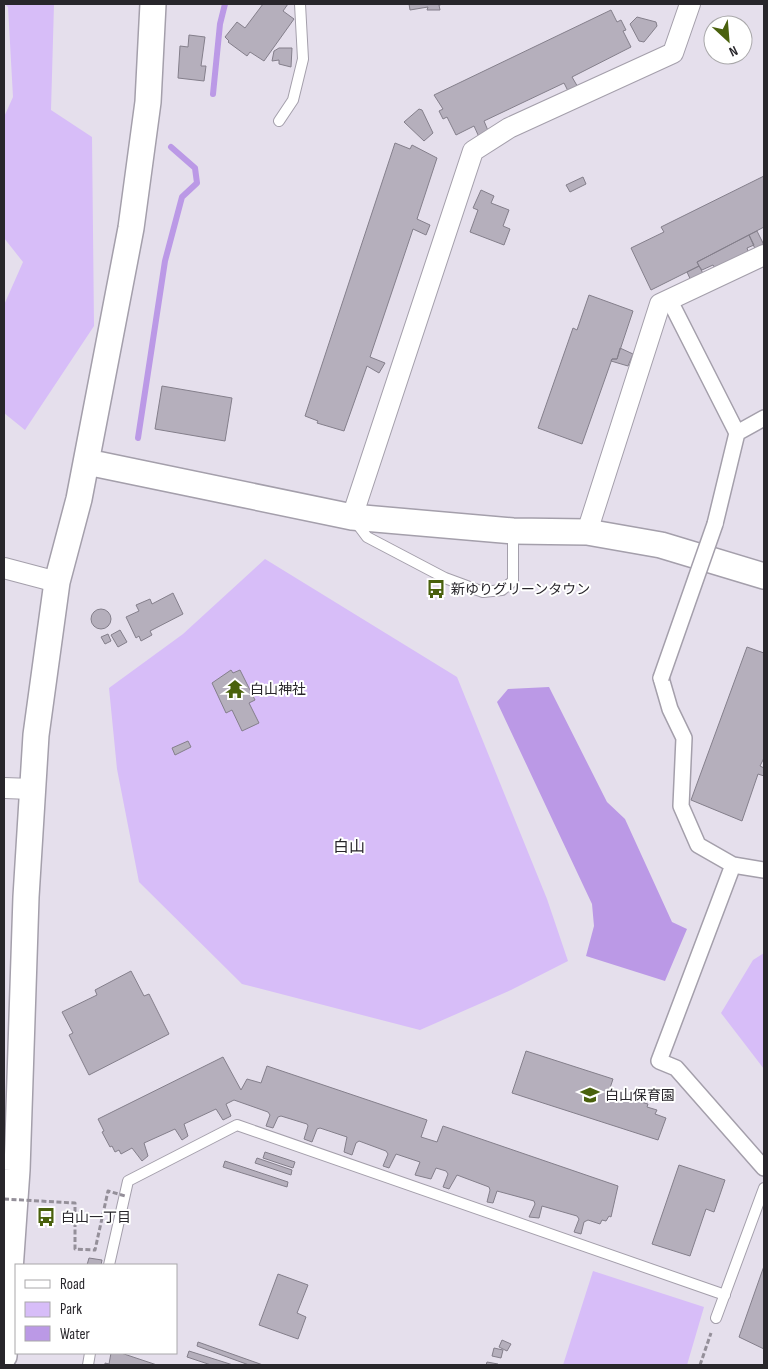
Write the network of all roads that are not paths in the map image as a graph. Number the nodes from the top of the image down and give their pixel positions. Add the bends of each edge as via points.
1 (153, 4) edge
2 (300, 4) edge
3 (690, 4) edge
4 (279, 121) dead end
5 (764, 255) edge
6 (670, 301) junction
7 (764, 418) edge
8 (737, 433) junction
9 (87, 462) junction
10 (352, 517) junction
11 (514, 531) junction
12 (587, 532) junction
13 (4, 568) edge
14 (764, 576) edge
15 (57, 582) junction
16 (4, 788) edge
17 (32, 789) junction
18 (733, 865) junction
19 (764, 870) edge
20 (764, 1168) edge
21 (764, 1188) edge
22 (110, 1264) edge
23 (724, 1295) junction
24 (716, 1318) road end
25 (4, 1356) edge

1 - 9 street via 148,102 130,228
2 - 4 lane via 303,59 293,100
3 - 10 street via 673,53 509,128 474,150
5 - 6 street
6 - 8 street
6 - 12 street via 660,304
7 - 8 street
8 - 18 street, bridge via 715,524 662,678 670,709 684,738 681,806 698,845
9 - 10 street
9 - 15 street
10 - 11 street
10 - 11 lane via 367,536 445,578 483,592 502,590 513,581
11 - 12 street
12 - 14 street via 661,546
13 - 15 street
15 - 17 street via 36,735
16 - 17 street
17 - 25 street via 17,1170
18 - 19 street
18 - 20 street via 659,1061 676,1068
21 - 23 lane
22 - 23 lane via 128,1181 236,1125
23 - 24 lane

